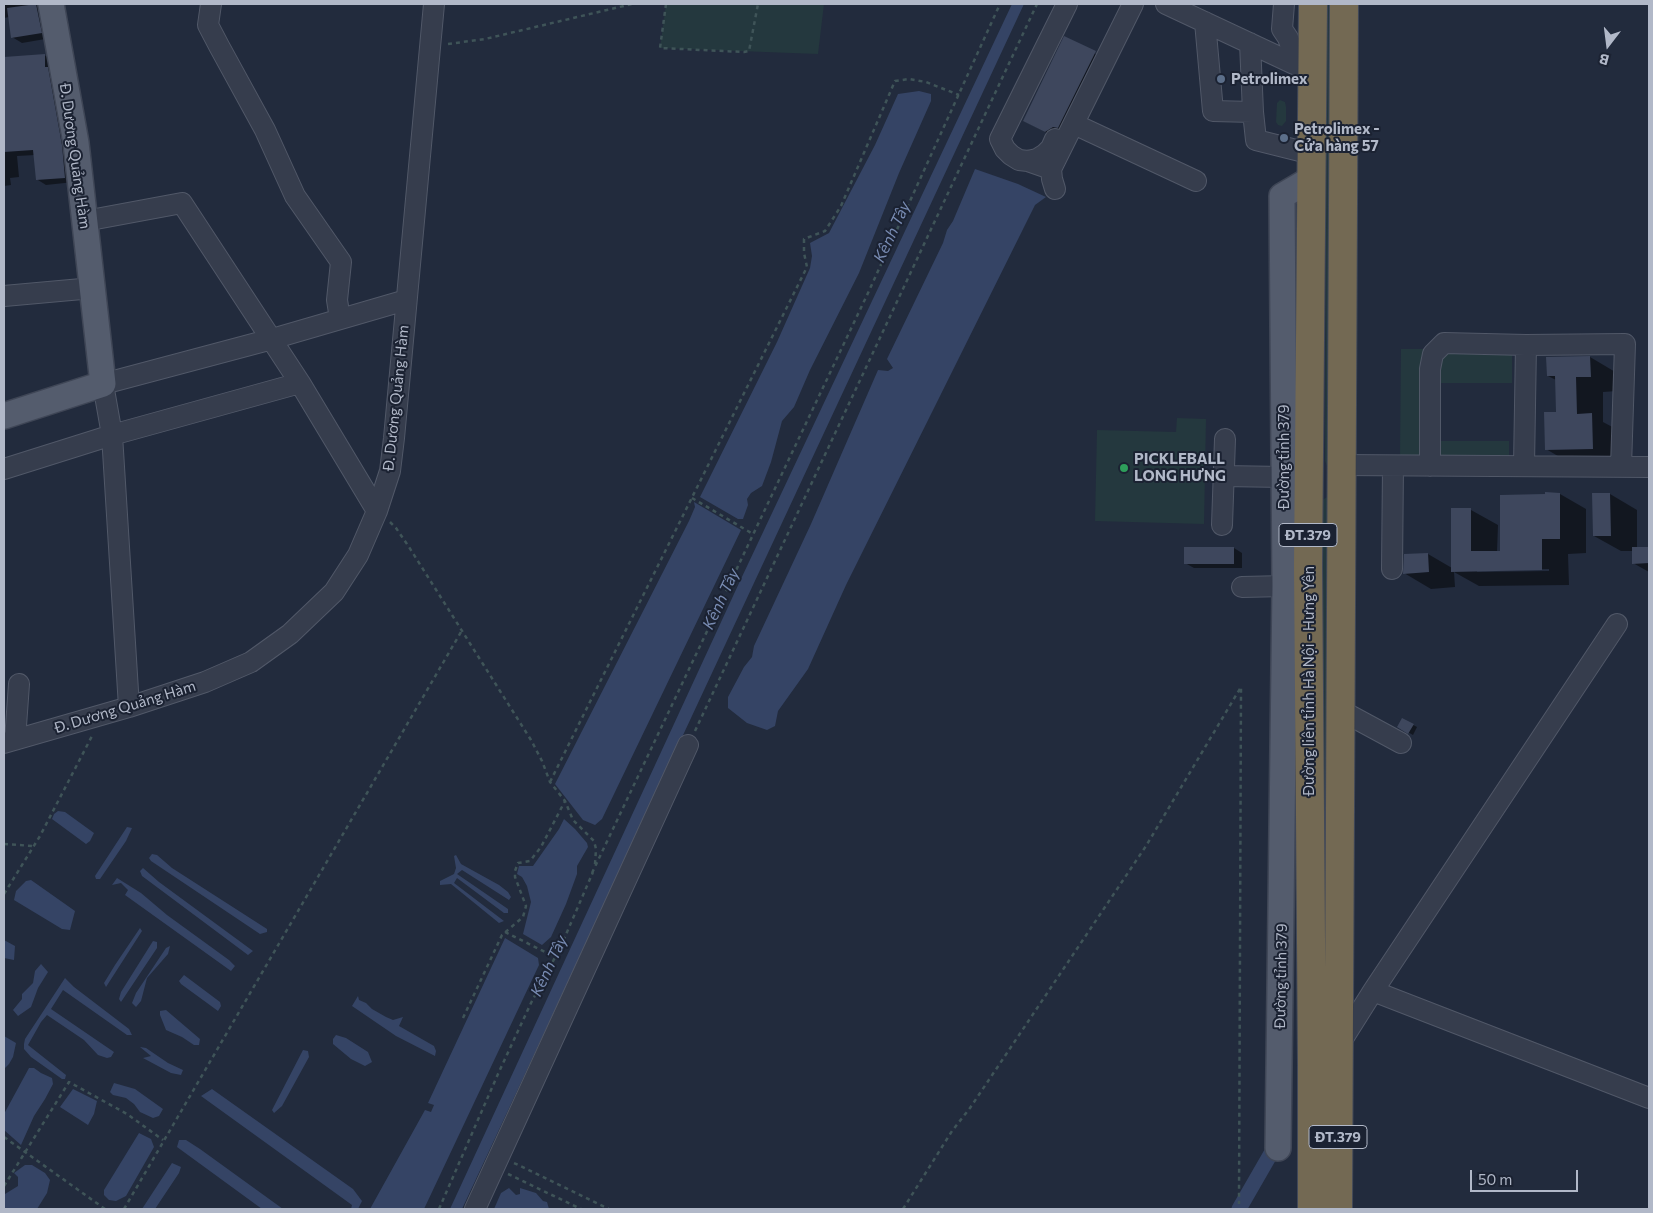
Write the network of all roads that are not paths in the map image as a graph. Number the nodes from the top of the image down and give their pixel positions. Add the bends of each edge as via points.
1 (51, 4) edge
2 (212, 4) edge
3 (434, 4) edge
4 (1067, 4) edge
5 (1133, 4) edge
6 (1166, 4) edge
7 (1284, 4) edge
8 (1313, 4) edge
9 (1344, 4) edge
10 (1206, 22) junction
11 (1250, 43) junction
12 (1303, 66) junction
13 (1253, 112) junction
14 (1074, 124) junction
15 (1055, 139) dead end
16 (1028, 161) junction
17 (1311, 167) junction
18 (1051, 169) junction
19 (1196, 181) dead end
20 (1055, 189) dead end
21 (85, 222) junction
22 (93, 288) junction
23 (4, 296) edge
24 (406, 300) junction
25 (340, 319) junction
26 (272, 339) junction
27 (1526, 345) junction
28 (300, 382) junction
29 (103, 384) junction
30 (4, 416) edge
31 (112, 435) junction
32 (1225, 439) dead end
33 (1393, 466) junction
34 (1430, 466) junction
35 (1524, 466) junction
36 (1621, 467) junction
37 (1649, 467) edge
38 (4, 469) edge
39 (1223, 476) junction
40 (1340, 476) junction
41 (1300, 480) junction
42 (377, 511) junction
43 (1222, 525) dead end
44 (1392, 569) dead end
45 (1296, 586) junction
46 (1242, 587) dead end
47 (1617, 624) dead end
48 (19, 684) dead end
49 (129, 707) junction
50 (1340, 710) junction
51 (9, 741) edge
52 (1401, 743) dead end
53 (688, 745) road end
54 (1282, 872) junction
55 (1311, 872) junction
56 (1373, 991) junction
57 (1328, 1055) junction
58 (1280, 1080) junction
59 (1649, 1098) edge
60 (1278, 1148) dead end
61 (475, 1209) edge
62 (1312, 1209) edge
63 (1338, 1209) edge

1 - 21 main road, Đ. Dương Quảng Hàm via 76,143
2 - 25 street via 208,25 265,130 295,196 341,262 337,300
3 - 24 street, Đ. Dương Quảng Hàm
4 - 16 street via 1000,139 1011,156
5 - 14 street
6 - 10 street
7 - 12 street via 1282,29
8 - 12 highway, Đường liên tỉnh Hà Nội - Hưng Yên / ĐT.379
9 - 40 highway, Đường liên tỉnh Hà Nội - Hưng Yên / ĐT.379
10 - 11 street
10 - 13 street via 1213,111
11 - 12 street
11 - 13 street
12 - 17 highway, Đường liên tỉnh Hà Nội - Hưng Yên / ĐT.379
13 - 17 street via 1256,140
14 - 18 street
14 - 19 street
15 - 16 street via 1045,154
16 - 18 street
17 - 41 highway, Đường liên tỉnh Hà Nội - Hưng Yên / ĐT.379
18 - 20 street
21 - 22 main road, Đ. Dương Quảng Hàm
21 - 26 street via 182,203
22 - 23 street
22 - 29 main road, Đ. Dương Quảng Hàm
24 - 25 street
24 - 42 street, Đ. Dương Quảng Hàm via 390,471
25 - 26 street
26 - 28 street
26 - 29 street
27 - 34 street via 1444,343 1433,354 1430,369
27 - 35 street
27 - 36 street via 1625,344
28 - 31 street
28 - 42 street
29 - 30 main road
29 - 31 street
31 - 38 street
31 - 49 street
32 - 39 street
33 - 34 street
33 - 40 street
33 - 44 street
34 - 35 street
35 - 36 street
36 - 37 street
39 - 41 street
39 - 43 street
40 - 41 highway
40 - 50 highway, Đường liên tỉnh Hà Nội - Hưng Yên / ĐT.379
41 - 45 highway, Đường liên tỉnh Hà Nội - Hưng Yên / ĐT.379
42 - 49 street, Đ. Dương Quảng Hàm via 358,555 334,592 290,634 251,662 205,682
45 - 46 street
45 - 54 main road, Đường tỉnh 379
45 - 55 highway, Đường liên tỉnh Hà Nội - Hưng Yên / ĐT.379
47 - 56 street
48 - 51 street
49 - 51 street, Đ. Dương Quảng Hàm
50 - 52 street
50 - 57 highway, Đường liên tỉnh Hà Nội - Hưng Yên / ĐT.379
53 - 61 street
54 - 55 main road
54 - 58 main road, Đường tỉnh 379
55 - 57 highway, Đường liên tỉnh Hà Nội - Hưng Yên / ĐT.379
56 - 57 street
56 - 59 street
57 - 58 main road
57 - 62 highway, Đường liên tỉnh Hà Nội - Hưng Yên / ĐT.379 via 1312,1107
57 - 63 highway, Đường liên tỉnh Hà Nội - Hưng Yên / ĐT.379
58 - 60 main road, Đường tỉnh 379

